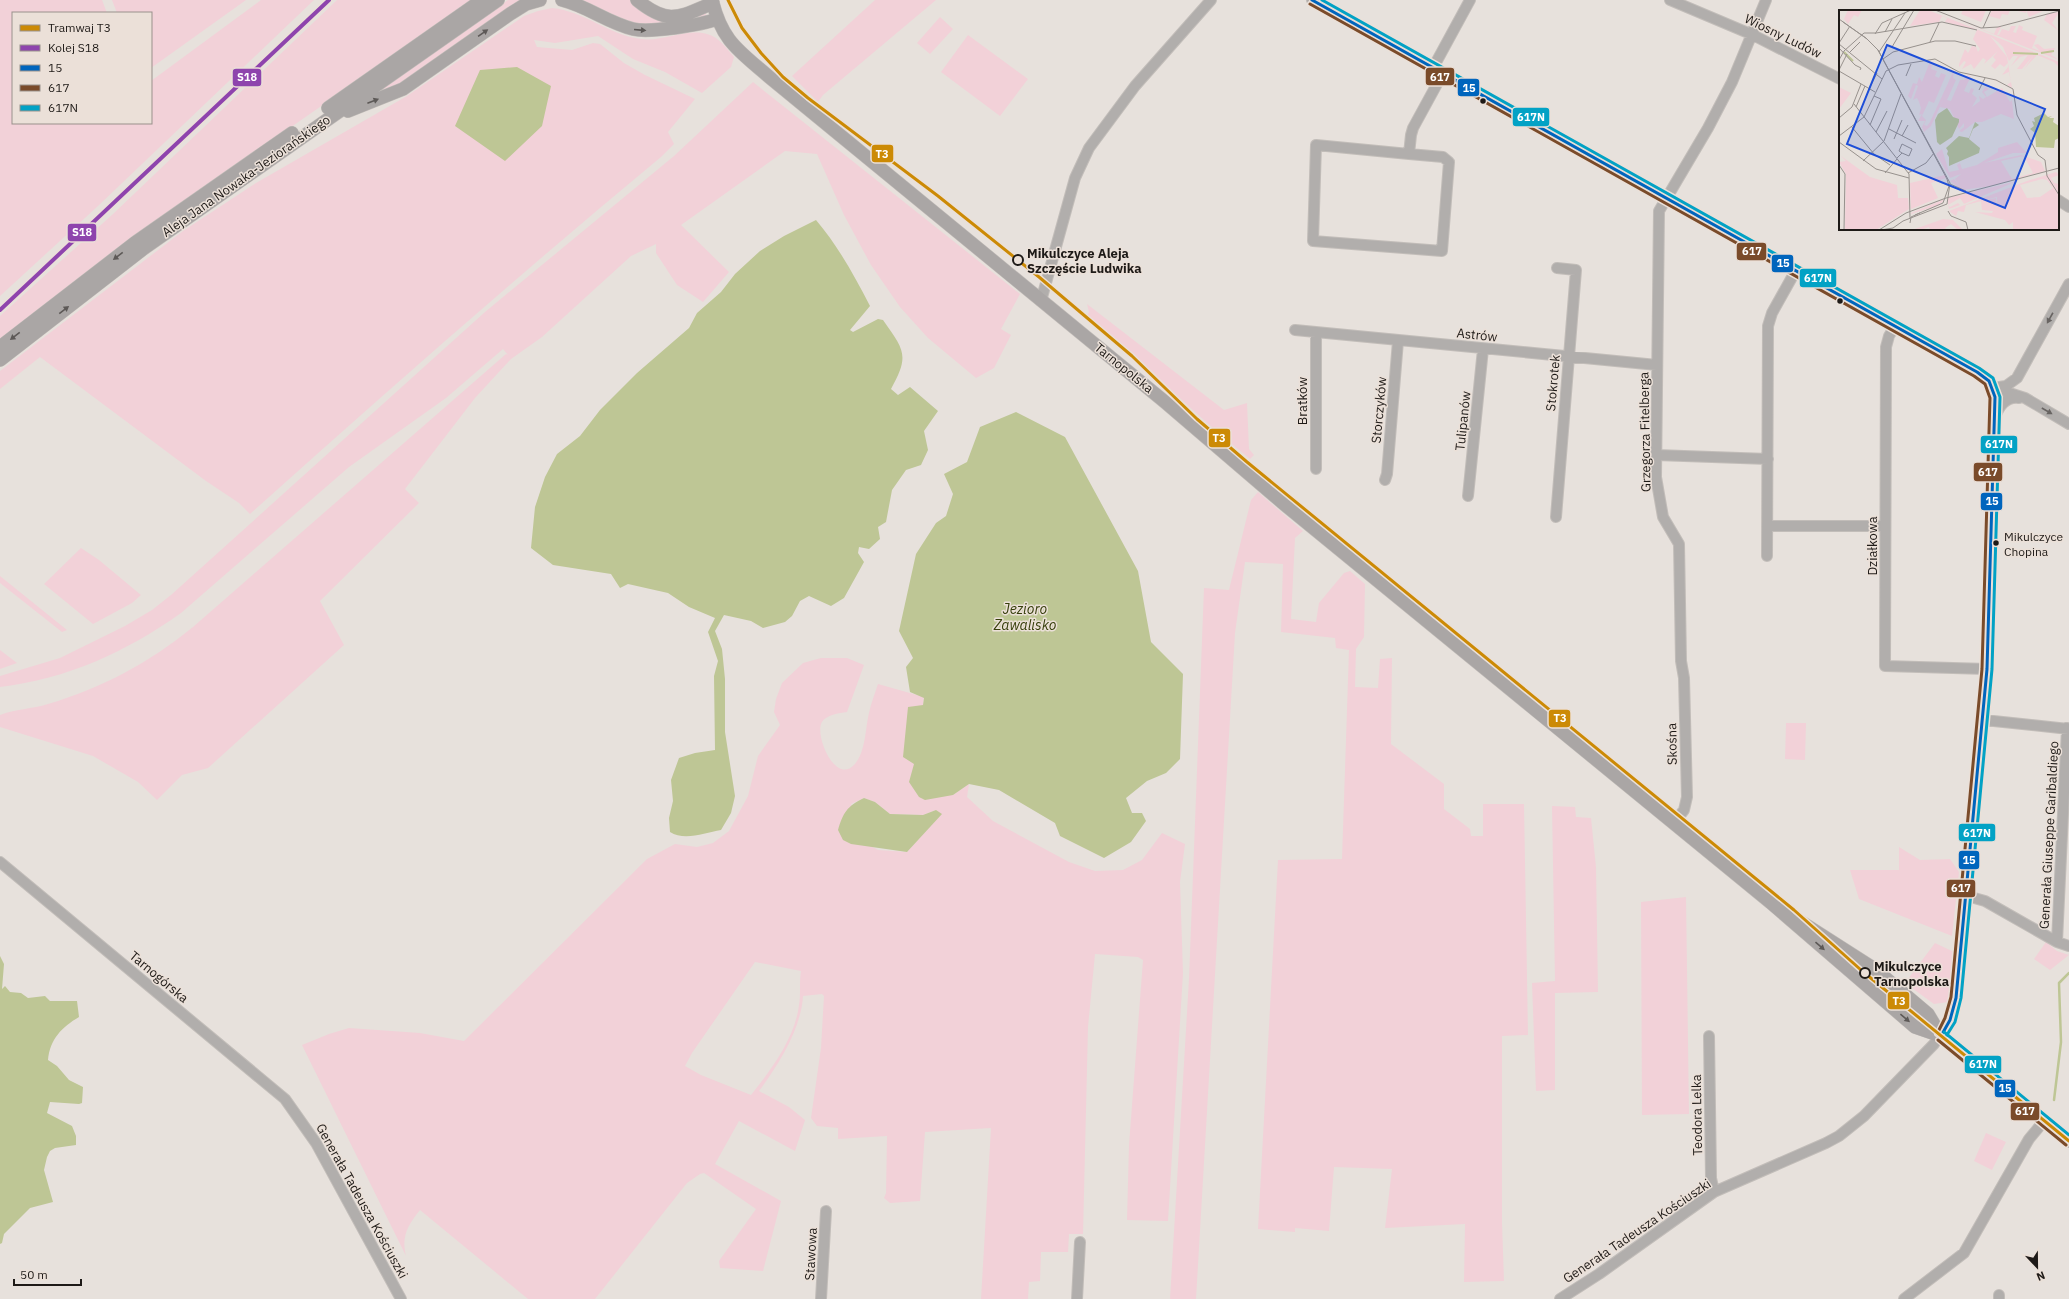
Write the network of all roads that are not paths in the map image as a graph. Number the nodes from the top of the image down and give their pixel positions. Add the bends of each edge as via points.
1 (482, 0) edge
2 (498, 0) edge
3 (540, 0) edge
4 (562, 0) edge
5 (637, 0) edge
6 (1212, 0) edge
7 (1312, 0) edge
8 (1470, 0) edge
9 (1670, 0) edge
10 (1766, 0) edge
11 (713, 1) edge
12 (720, 25) junction
13 (1753, 35) junction
14 (1433, 68) junction
15 (1442, 73) junction
16 (1839, 78) edge
17 (324, 121) junction
18 (1409, 154) junction
19 (1666, 198) junction
20 (2059, 201) edge
21 (2069, 207) edge
22 (1556, 268) dead end
23 (1796, 270) junction
24 (2069, 284) edge
25 (1041, 301) junction
26 (1895, 326) junction
27 (1295, 330) dead end
28 (1316, 334) junction
29 (1398, 341) junction
30 (0, 347) edge
31 (1483, 349) junction
32 (1569, 358) junction
33 (0, 360) edge
34 (1657, 365) junction
35 (2017, 378) junction
36 (1993, 388) junction
37 (2025, 398) junction
38 (1994, 420) junction
39 (2069, 424) edge
40 (1656, 455) junction
41 (1768, 459) junction
42 (1316, 469) dead end
43 (1385, 480) dead end
44 (1468, 496) dead end
45 (1556, 517) dead end
46 (1767, 526) junction
47 (1885, 526) junction
48 (1767, 556) dead end
49 (1681, 661) joint
50 (1987, 669) junction
51 (1984, 720) junction
52 (2068, 729) edge
53 (1674, 823) junction
54 (0, 862) edge
55 (1966, 896) junction
56 (1770, 902) junction
57 (2057, 942) junction
58 (2069, 946) edge
59 (1709, 1036) dead end
60 (1940, 1036) junction
61 (298, 1116) joint
62 (2044, 1121) junction
63 (2069, 1141) edge
64 (1714, 1192) junction
65 (826, 1211) dead end
66 (1080, 1242) dead end
67 (401, 1299) edge
68 (821, 1299) edge
69 (1077, 1299) edge
70 (1560, 1299) edge
71 (1904, 1299) edge

1 -> 30 main road, Aleja Jana Nowaka-Jeziorańskiego via 136,242
2 - 17 main road, Aleja Jana Nowaka-Jeziorańskiego
17 -> 3 main road via 403,89 510,14 526,4
4 -> 12 main road via 640,31 685,25
5 - 11 main road via 657,14 672,17 686,14
6 - 25 street via 1134,86 1089,148 1075,178
7 - 14 street
8 - 14 street
9 - 13 street, Wiosny Ludów
10 - 13 street, Grzegorza Fitelberga
11 - 12 main road
12 - 25 main road, Tarnopolska via 733,46
13 - 16 street, Wiosny Ludów
13 - 19 street, Grzegorza Fitelberga via 1708,128
14 - 15 street
15 - 18 street via 1413,128
15 - 19 street
33 -> 17 main road, Aleja Jana Nowaka-Jeziorańskiego via 143,249
18 - 18 street via 1443,157 1449,162 1442,251 1313,241 1316,145
19 - 23 street
19 - 34 street, Grzegorza Fitelberga via 1659,216
20 - 21 street
22 - 32 street, Stokrotek via 1576,270
23 - 26 street
23 - 41 street via 1769,321
24 -> 35 street
25 - 53 main road, Tarnopolska via 1284,504
26 - 36 street via 1977,372 1989,381
26 - 47 street, Działkowa via 1886,347
27 - 28 street, Astrów
28 - 29 street, Astrów
28 - 42 street, Bratków
29 - 31 street, Astrów
29 - 43 street, Storczyków
31 - 32 street, Astrów
31 - 44 street, Tulipanów
32 - 34 street, Astrów
32 - 45 street, Stokrotek
34 - 40 street, Grzegorza Fitelberga
35 - 36 street via 2006,386
35 - 37 street via 2018,389
36 - 37 street
36 - 38 street, Generała Tadeusza Kościuszki
37 - 38 street via 2015,397 2002,403
37 -> 39 street
38 - 50 street, Generała Tadeusza Kościuszki
40 - 41 street
40 - 49 street, Grzegorza Fitelberga via 1660,506 1666,523 1679,544
41 - 46 street
46 - 47 street
46 - 48 street
47 - 50 street, Działkowa via 1885,666
49 - 53 street, Skośna via 1684,678 1687,797 1684,810
50 - 51 street, Generała Tadeusza Kościuszki
51 - 52 street
51 - 55 street, Generała Tadeusza Kościuszki
52 - 57 street, Generała Giuseppe Garibaldiego
53 - 56 main road, Tarnopolska
54 - 61 street, Tarnogórska via 269,1084
55 - 57 street via 1985,901
55 - 60 street, Generała Tadeusza Kościuszki via 1956,1003 1950,1020
56 -> 60 main road, Tarnopolska via 1915,1027
56 - 60 main road, Tarnopolska via 1876,970 1928,1014
57 - 58 street
59 - 64 street, Teodora Lelka via 1711,1178
60 - 62 main road, Tarnopolska
60 - 64 street, Generała Tadeusza Kościuszki via 1881,1099 1839,1136
61 - 67 street, Generała Tadeusza Kościuszki via 332,1172
62 - 63 main road, Tarnopolska
62 - 71 street via 2029,1139 1964,1253
64 - 70 street, Generała Tadeusza Kościuszki
65 - 68 street, Stawowa
66 - 69 street

